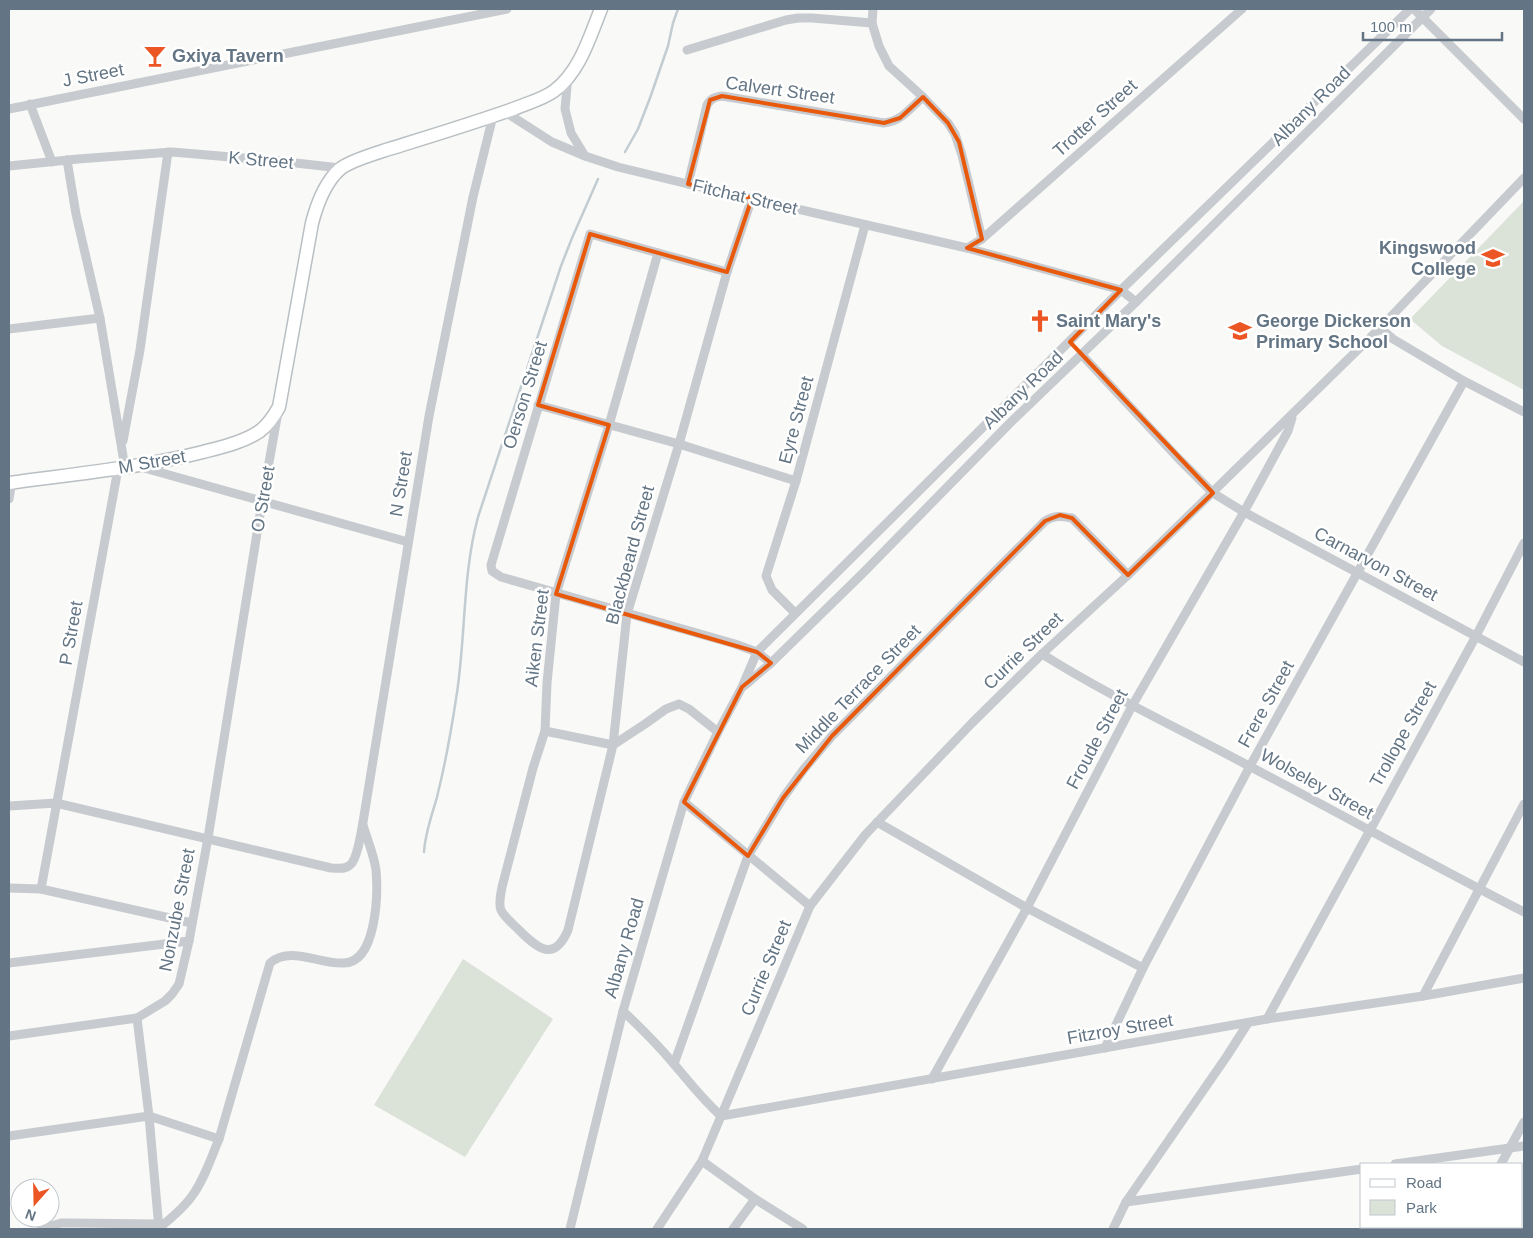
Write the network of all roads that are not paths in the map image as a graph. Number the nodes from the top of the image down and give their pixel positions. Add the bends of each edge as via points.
1 (507, 9) edge
2 (601, 9) edge
3 (872, 9) edge
4 (1242, 9) edge
5 (1412, 9) edge
6 (1431, 9) edge
7 (1422, 17) junction
8 (872, 23) junction
9 (687, 50) dead end
10 (568, 76) junction
11 (923, 97) junction
12 (30, 104) junction
13 (9, 108) edge
14 (499, 114) junction
15 (1524, 119) edge
16 (1272, 144) junction
17 (168, 152) junction
18 (1284, 155) junction
19 (585, 156) junction
20 (67, 160) junction
21 (52, 162) junction
22 (9, 166) edge
23 (340, 168) junction
24 (1524, 178) edge
25 (688, 184) junction
26 (752, 198) junction
27 (1199, 215) junction
28 (865, 225) junction
29 (1212, 226) junction
30 (982, 239) junction
31 (968, 248) junction
32 (658, 253) junction
33 (727, 272) junction
34 (1122, 290) junction
35 (1136, 302) junction
36 (100, 318) junction
37 (1380, 328) junction
38 (9, 329) edge
39 (1082, 355) junction
40 (1464, 381) junction
41 (538, 405) junction
42 (279, 407) junction
43 (1524, 412) edge
44 (998, 413) junction
45 (1292, 416) junction
46 (1009, 424) junction
47 (608, 425) junction
48 (679, 444) junction
49 (122, 448) junction
50 (126, 468) junction
51 (796, 481) junction
52 (10, 482) edge
53 (1213, 493) junction
54 (9, 499) edge
55 (262, 502) junction
56 (1244, 512) junction
57 (408, 542) junction
58 (1524, 544) edge
59 (851, 560) junction
60 (1358, 572) junction
61 (863, 573) junction
62 (1128, 575) junction
63 (556, 594) junction
64 (795, 613) junction
65 (627, 614) junction
66 (1476, 636) junction
67 (757, 652) junction
68 (1042, 654) junction
69 (1524, 662) edge
70 (771, 663) junction
71 (742, 687) junction
72 (1132, 706) junction
73 (545, 731) junction
74 (718, 732) junction
75 (613, 745) junction
76 (1250, 766) junction
77 (684, 802) junction
78 (56, 803) junction
79 (1524, 804) edge
80 (9, 806) edge
81 (877, 822) junction
82 (363, 823) junction
83 (1369, 831) junction
84 (208, 838) junction
85 (748, 856) junction
86 (9, 888) edge
87 (41, 889) junction
88 (1479, 889) junction
89 (810, 906) junction
90 (1027, 908) junction
91 (1524, 912) edge
92 (192, 923) junction
93 (189, 941) junction
94 (550, 949) joint
95 (9, 963) edge
96 (1143, 968) junction
97 (1524, 978) edge
98 (1423, 996) junction
99 (623, 1011) junction
100 (137, 1018) junction
101 (1267, 1019) junction
102 (1248, 1022) junction
103 (9, 1036) edge
104 (1105, 1048) junction
105 (674, 1064) junction
106 (932, 1079) junction
107 (149, 1116) junction
108 (721, 1116) junction
109 (1524, 1122) edge
110 (9, 1136) edge
111 (219, 1139) junction
112 (1524, 1146) edge
113 (1510, 1148) junction
114 (702, 1161) junction
115 (1402, 1163) edge
116 (1502, 1163) edge
117 (1360, 1169) edge
118 (755, 1199) junction
119 (1126, 1202) junction
120 (159, 1227) edge
121 (41, 1229) edge
122 (570, 1229) edge
123 (657, 1229) edge
124 (733, 1229) edge
125 (803, 1229) edge
126 (1112, 1229) edge

1 - 12 street, J Street
2 - 10 street via 586,46
3 - 8 street
4 - 30 street, Trotter Street
5 - 7 street
5 - 16 street, Albany Road
6 - 7 street, Albany Road
7 - 15 street
7 - 18 street, Albany Road
8 - 9 street via 798,18
8 - 11 street via 889,66
10 - 14 street via 554,91
10 - 19 street via 565,109 571,134
11 - 25 street, Calvert Street via 900,118 884,123 715,97 707,105
11 - 30 street via 955,134
12 - 13 street, J Street
12 - 21 street
14 - 19 street, Fitchat Street
14 - 23 street via 364,157
14 - 57 street, N Street via 473,197 429,416
16 - 18 street
16 - 27 street, Albany Road
17 - 20 street, K Street
17 - 23 street, K Street
17 - 49 street, P Street via 140,350
18 - 29 street, Albany Road
19 - 25 street, Fitchat Street
20 - 21 street, K Street
20 - 36 street, P Street
21 - 22 street, K Street
23 - 42 street, O Street via 324,190 312,222
24 - 37 street, Currie Street
25 - 26 street, Fitchat Street
26 - 28 street, Fitchat Street
26 - 33 street, Blackbeard Street
27 - 29 street
27 - 34 street, Albany Road
28 - 31 street, Fitchat Street
28 - 51 street, Eyre Street
29 - 35 street, Albany Road
30 - 31 street, Trotter Street
31 - 34 street, Fitchat Street
32 - 33 street
32 - 41 street, Oerson Street via 590,234
32 - 47 street, Aiken Street
33 - 48 street, Blackbeard Street
34 - 35 street, Fitchat Street
34 - 44 street, Albany Road
35 - 39 street, Albany Road
36 - 38 street
36 - 49 street, P Street
37 - 40 street
37 - 45 street, Currie Street
39 - 46 street, Albany Road
39 - 53 street, Carnarvon Street
40 - 43 street
40 - 60 street, Frere Street
41 - 47 street
41 - 63 street, Oerson Street via 491,565 492,571 501,577
42 - 50 street, M Street via 261,430 246,438 192,455
42 - 55 street, O Street
44 - 46 street
44 - 59 street, Albany Road
45 - 53 street, Currie Street
45 - 56 street, Froude Street via 1288,431
46 - 61 street, Albany Road
47 - 48 street
47 - 63 street, Aiken Street
48 - 51 street
48 - 65 street, Blackbeard Street
49 - 50 street, P Street
50 - 52 street, M Street
50 - 55 street
50 - 78 street, P Street
51 - 64 street, Eyre Street via 766,576 772,590
52 - 54 street
53 - 56 street, Carnarvon Street
53 - 62 street, Currie Street
55 - 57 street
55 - 84 street, O Street
56 - 60 street, Carnarvon Street
56 - 72 street, Froude Street
57 - 82 street, N Street
58 - 66 street, Trollope Street
59 - 61 street
59 - 64 street, Albany Road
60 - 66 street, Carnarvon Street
60 - 76 street, Frere Street
61 - 70 street, Albany Road
62 - 68 street, Currie Street
62 - 85 street, Middle Terrace Street via 1072,518 1060,515 1045,521 832,736 783,798
63 - 65 street
63 - 73 street, Aiken Street
64 - 67 street, Albany Road
65 - 67 street
65 - 75 street, Blackbeard Street
66 - 69 street, Carnarvon Street
66 - 83 street, Trollope Street
67 - 70 street
67 - 71 street, Albany Road
68 - 72 street, Wolseley Street
68 - 81 street, Currie Street
70 - 71 street, Albany Road
71 - 74 street, Albany Road
72 - 76 street, Wolseley Street
72 - 90 street, Froude Street
73 - 75 street
73 - 94 street, Aiken Street via 499,901 500,909 529,941 543,950
74 - 75 street via 679,704 666,709
74 - 77 street, Albany Road
75 - 94 street, Blackbeard Street via 568,930 560,943
76 - 83 street, Wolseley Street
76 - 96 street, Frere Street
77 - 85 street
77 - 99 street, Albany Road
78 - 80 street
78 - 84 street
78 - 87 street, P Street
79 - 88 street
81 - 89 street, Currie Street
81 - 90 street
82 - 84 street, N Street via 355,860 343,869
82 - 111 street via 376,867 377,891 370,939 358,959 345,964 289,955 275,958 270,963
83 - 88 street, Wolseley Street
83 - 101 street, Trollope Street
84 - 92 street, Nonzube Street
85 - 89 street
85 - 105 street, Middle Terrace Street
86 - 87 street
87 - 92 street
88 - 91 street, Wolseley Street
88 - 98 street
89 - 108 street, Currie Street
90 - 96 street
90 - 106 street, Froude Street
92 - 93 street, Nonzube Street
93 - 95 street
93 - 100 street, Nonzube Street via 179,984 165,1001
96 - 104 street, Frere Street
97 - 98 street, Fitzroy Street
98 - 101 street, Fitzroy Street
99 - 105 street
99 - 122 street, Albany Road
100 - 103 street, Nonzube Street
100 - 107 street
101 - 102 street, Fitzroy Street
102 - 104 street, Fitzroy Street
102 - 119 street
104 - 106 street, Fitzroy Street
105 - 108 street
106 - 108 street, Fitzroy Street
107 - 110 street
107 - 111 street
107 - 120 street
108 - 114 street, Currie Street
109 - 113 street
111 - 120 street via 193,1196
112 - 113 street
113 - 115 street
113 - 116 street
114 - 118 street
114 - 123 street, Currie Street
117 - 119 street
118 - 124 street
118 - 125 street
119 - 126 street
120 - 121 street via 61,1223

